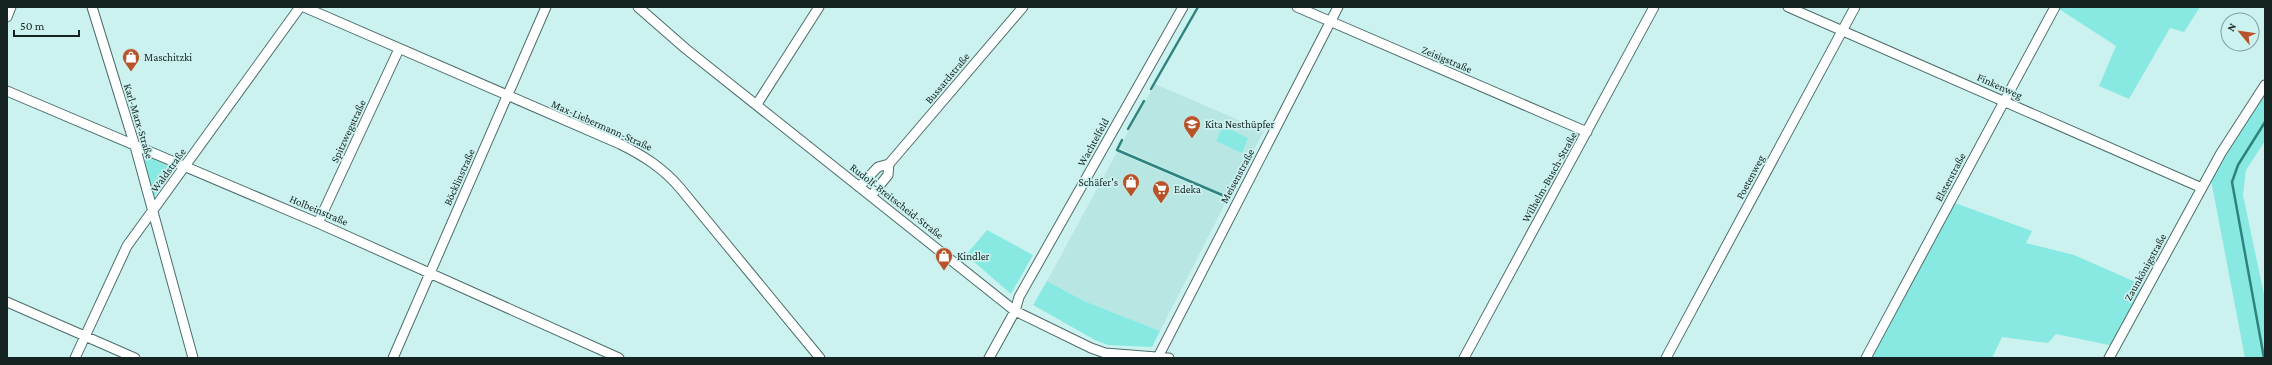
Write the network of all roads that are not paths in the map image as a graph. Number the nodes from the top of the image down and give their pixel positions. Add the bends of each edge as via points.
1 (12, 7) edge
2 (92, 7) edge
3 (300, 7) edge
4 (304, 7) edge
5 (546, 7) edge
6 (638, 7) edge
7 (819, 7) edge
8 (1023, 7) edge
9 (1183, 7) edge
10 (1297, 7) edge
11 (1338, 7) edge
12 (1654, 7) edge
13 (1788, 7) edge
14 (1855, 7) edge
15 (2055, 7) edge
16 (7, 17) edge
17 (1332, 22) junction
18 (1842, 30) junction
19 (399, 49) junction
20 (2265, 85) edge
21 (7, 91) edge
22 (508, 96) junction
23 (2005, 101) junction
24 (757, 104) junction
25 (1588, 132) junction
26 (135, 146) junction
27 (889, 164) junction
28 (185, 167) junction
29 (859, 187) junction
30 (2202, 188) junction
31 (871, 196) junction
32 (153, 212) junction
33 (318, 222) junction
34 (429, 273) junction
35 (7, 302) edge
36 (1015, 311) junction
37 (85, 335) junction
38 (1158, 357) junction
39 (75, 358) edge
40 (135, 358) edge
41 (194, 358) edge
42 (393, 358) edge
43 (619, 358) edge
44 (820, 358) edge
45 (989, 358) edge
46 (1169, 358) edge
47 (1464, 358) edge
48 (1666, 358) edge
49 (1866, 358) edge
50 (2110, 358) edge

1 - 16 street
2 - 26 street, Karl-Marx-Straße
3 - 28 street, Waldstraße
4 - 19 street, Max-Liebermann-Straße
5 - 22 street, Böcklinstraße
6 - 24 street, Rudolf-Breitscheid-Straße via 686,49
7 - 24 street
8 - 27 street, Bussardstraße
9 - 36 street, Wachtelfeld via 1019,297
10 - 17 street, Zeisigstraße
11 - 17 street, Meisenstraße
12 - 25 street, Wilhelm-Busch-Straße
13 - 18 street, Finkenweg
14 - 18 street, Poetenweg
15 - 23 street, Elsterstraße
17 - 25 street, Zeisigstraße
17 - 38 street, Meisenstraße
18 - 23 street, Finkenweg
18 - 48 street, Poetenweg
19 - 22 street, Max-Liebermann-Straße
19 - 33 street, Spitzwegstraße
20 - 30 street, Zaunkönigstraße
21 - 26 street, Holbeinstraße
22 - 34 street, Böcklinstraße
22 - 44 street, Max-Liebermann-Straße via 625,147 668,173
23 - 30 street, Finkenweg
23 - 49 street, Elsterstraße
24 - 29 street, Rudolf-Breitscheid-Straße
25 - 47 street, Wilhelm-Busch-Straße
26 - 28 street, Holbeinstraße
26 - 32 street, Karl-Marx-Straße
27 - 29 street, Bussardstraße via 878,167
27 - 31 street, Bussardstraße via 888,175
28 - 32 street, Waldstraße
28 - 33 street, Holbeinstraße
29 - 31 street, Rudolf-Breitscheid-Straße
30 - 50 street, Zaunkönigstraße
31 - 36 street, Rudolf-Breitscheid-Straße
32 - 37 street, Waldstraße via 127,246
32 - 41 street, Karl-Marx-Straße
33 - 34 street, Holbeinstraße
34 - 42 street, Böcklinstraße
34 - 43 street, Holbeinstraße
35 - 37 street
36 - 38 street, Rudolf-Breitscheid-Straße via 1098,350
36 - 45 street, Wachtelfeld
37 - 39 street, Waldstraße
37 - 40 street
38 - 46 street, Rudolf-Breitscheid-Straße

